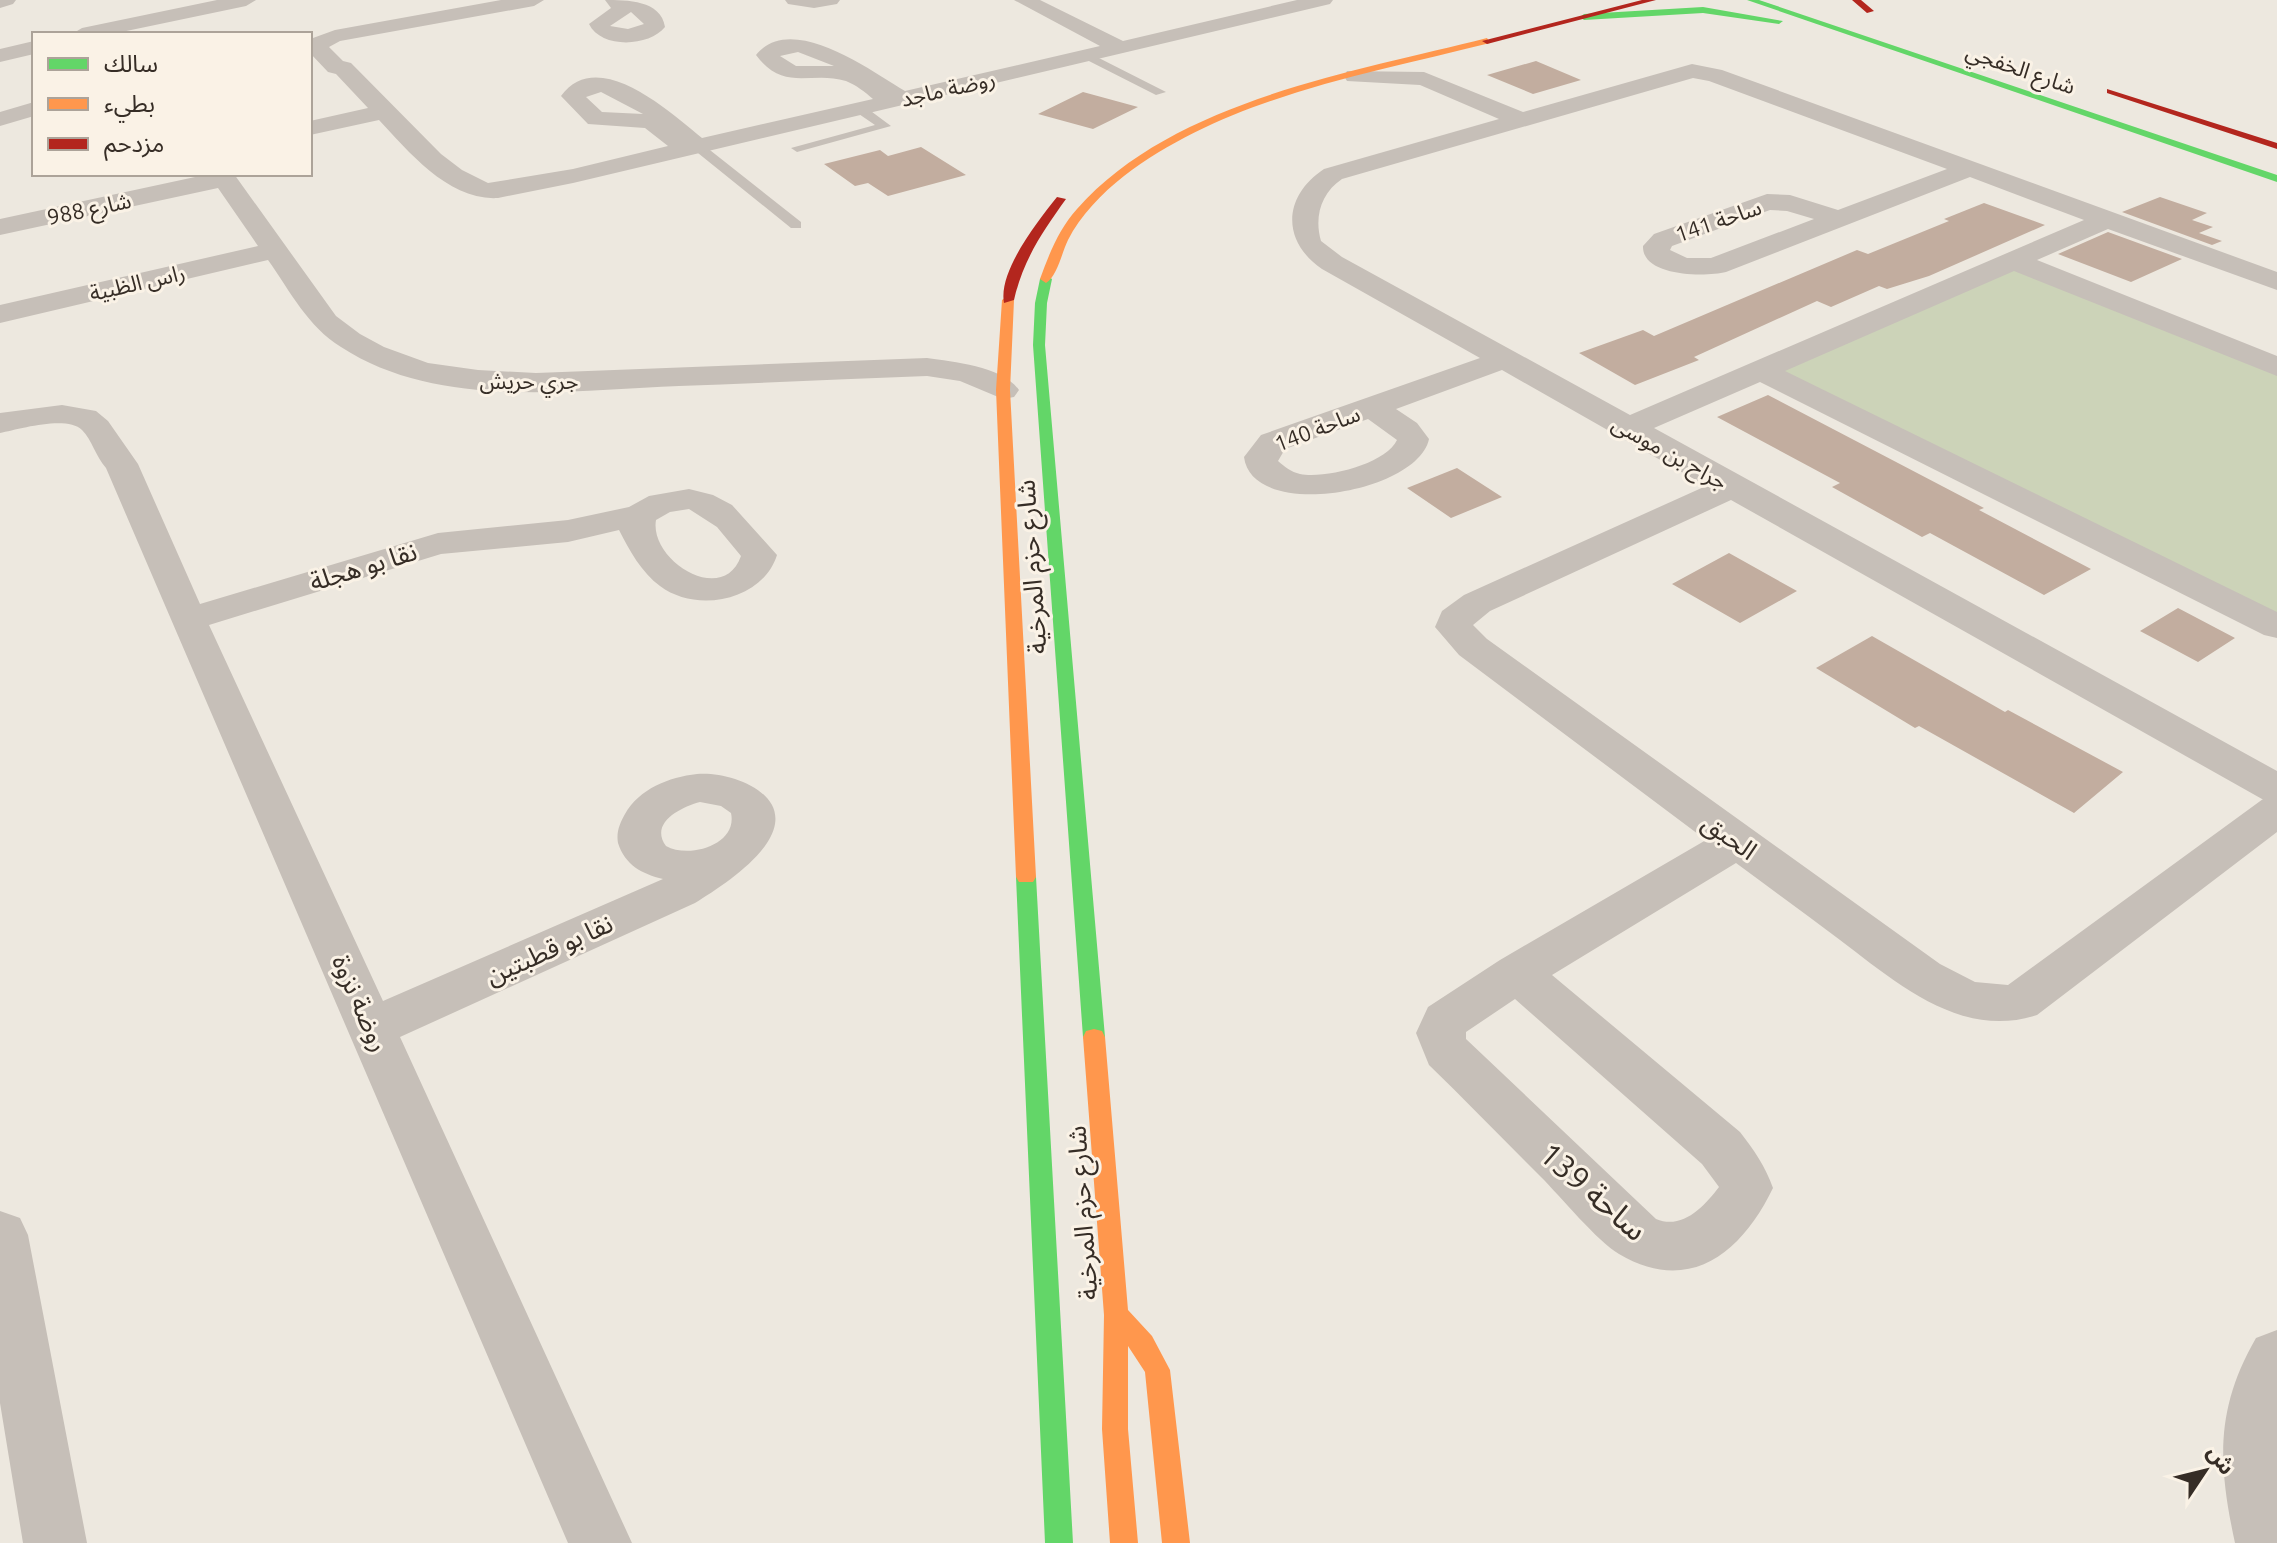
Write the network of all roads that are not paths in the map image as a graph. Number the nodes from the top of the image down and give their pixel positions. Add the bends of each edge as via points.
1 (6, 0) edge
2 (246, 0) edge
3 (432, 0) edge
4 (534, 0) edge
5 (628, 0) edge
6 (795, 0) edge
7 (830, 0) edge
8 (1024, 0) edge
9 (1250, 0) edge
10 (1323, 0) edge
11 (1652, 0) edge
12 (1751, 0) edge
13 (1798, 0) edge
14 (1839, 0) edge
15 (0, 2) edge
16 (1593, 5) edge
17 (1273, 7) edge
18 (613, 8) edge
19 (1870, 9) edge
20 (449, 16) junction
21 (92, 32) edge
22 (1863, 40) junction
23 (32, 48) edge
24 (1121, 48) junction
25 (2, 55) edge
26 (1087, 56) junction
27 (32, 68) edge
28 (833, 68) dead end
29 (1423, 68) junction
30 (1355, 76) joint
31 (1160, 92) dead end
32 (897, 100) junction
33 (860, 109) junction
34 (32, 110) edge
35 (386, 111) junction
36 (637, 112) dead end
37 (0, 119) edge
38 (1521, 120) junction
39 (312, 128) edge
40 (2277, 146) edge
41 (692, 148) junction
42 (797, 148) dead end
43 (1123, 150) dead end
44 (1969, 169) junction
45 (223, 176) edge
46 (2277, 179) edge
47 (1076, 182) dead end
48 (0, 209) edge
49 (1839, 219) junction
50 (2107, 220) junction
51 (12, 225) edge
52 (796, 225) dead end
53 (274, 250) junction
54 (2012, 260) junction
55 (2277, 282) edge
56 (0, 314) edge
57 (1003, 338) junction
58 (1504, 359) junction
59 (927, 367) junction
60 (2277, 367) edge
61 (1760, 370) junction
62 (1003, 390) junction
63 (1372, 407) dead end
64 (1628, 428) junction
65 (121, 464) dead end
66 (1733, 486) junction
67 (642, 529) dead end
68 (188, 619) junction
69 (2277, 627) edge
70 (2277, 789) edge
71 (2277, 810) edge
72 (1737, 842) junction
73 (721, 861) junction
74 (667, 866) junction
75 (1517, 973) junction
76 (367, 1017) junction
77 (0, 1235) edge
78 (1116, 1315) junction
79 (2277, 1357) edge
80 (55, 1543) edge
81 (600, 1543) edge
82 (1059, 1543) edge
83 (1124, 1543) edge
84 (1176, 1543) edge
85 (2267, 1543) edge

1 - 15 street
2 - 21 street
3 - 20 street
4 - 20 street, روضة ماجد
5 - 18 street via 655,27 628,35 607,33 599,27
6 - 7 street
8 - 24 street
9 - 17 street
10 - 17 street, روضة ماجد
11 - 16 main road
12 - 22 main road, شارع الخفجي
13 - 40 main road via 2029,78 2147,103
14 - 19 main road
16 - 22 main road via 1707,6
16 - 29 main road
16 - 43 main road via 1287,81 1209,107
17 - 24 street, روضة ماجد
20 - 35 street, روضة ماجد via 333,43 332,50 347,66 343,68
22 - 46 main road, شارع الخفجي
23 - 25 street
24 - 26 street, روضة ماجد
25 - 27 street
26 - 31 lane
26 - 32 street, روضة ماجد
28 - 32 street
29 - 30 street
29 - 38 street
30 - 78 main road, شارع حزم المرخية via 1231,113 1137,164 1089,201 1058,247 1042,291 1039,345
32 - 33 street, روضة ماجد
33 - 41 street, روضة ماجد
33 - 42 lane via 885,126
34 - 37 street
35 - 39 street
35 - 41 street, روضة ماجد via 441,168 458,194 477,200
36 - 41 street
38 - 44 street, جراح بن موسى via 1674,74 1703,72
38 - 58 street, جراح بن موسى via 1333,174 1316,187 1305,225 1309,243 1332,263
41 - 52 lane
44 - 49 street, ساحة 141
44 - 50 street, جراح بن موسى
45 - 51 street, شارع 988
45 - 53 street, جري حريش
47 - 57 main road, شارع حزم المرخية via 1024,249 1008,285
48 - 51 street
49 - 49 street, ساحة 141 via 1790,203 1767,202 1663,240 1656,253 1681,266 1716,266
50 - 54 street
50 - 55 street, جراح بن موسى
53 - 56 street, راس الظبية
53 - 59 street, جري حريش via 326,322 347,341 376,358 452,378 536,382
54 - 60 street
54 - 61 street
57 - 59 street, جري حريش via 970,355
57 - 62 main road, شارع حزم المرخية
58 - 63 street, ساحة 140
58 - 64 street, جراح بن موسى
59 - 62 street, جري حريش via 968,373
61 - 64 street
61 - 69 street
62 - 82 main road, شارع حزم المرخية
64 - 66 street, جراح بن موسى
65 - 68 street, روضة نزوة
66 - 70 street, جراح بن موسى
66 - 72 street, الحبق via 1477,603 1455,619 1454,627 1473,647
67 - 68 street, نقا بو هجلة via 478,538 416,549
68 - 76 street, روضة نزوة
71 - 72 street, الحبق via 2032,995 2000,1006 1952,994 1923,977
72 - 75 street, ساحة 139
73 - 74 street
73 - 74 street via 751,835 751,806 739,795 700,788 659,802 638,831 639,846
73 - 76 street, نقا بو قطبتين via 679,891
74 - 76 street, نقا بو قطبتين via 627,895
75 - 75 street, ساحة 139 via 1445,1021 1440,1030 1447,1051 1636,1236 1671,1247 1703,1237 1739,1205 1746,1188 1740,1172 1721,1148
76 - 81 street, روضة نزوة
77 - 80 street
78 - 83 main road, شارع حزم المرخية via 1115,1429
78 - 84 main road via 1143,1344 1157,1370
79 - 85 street via 2254,1417 2253,1482

